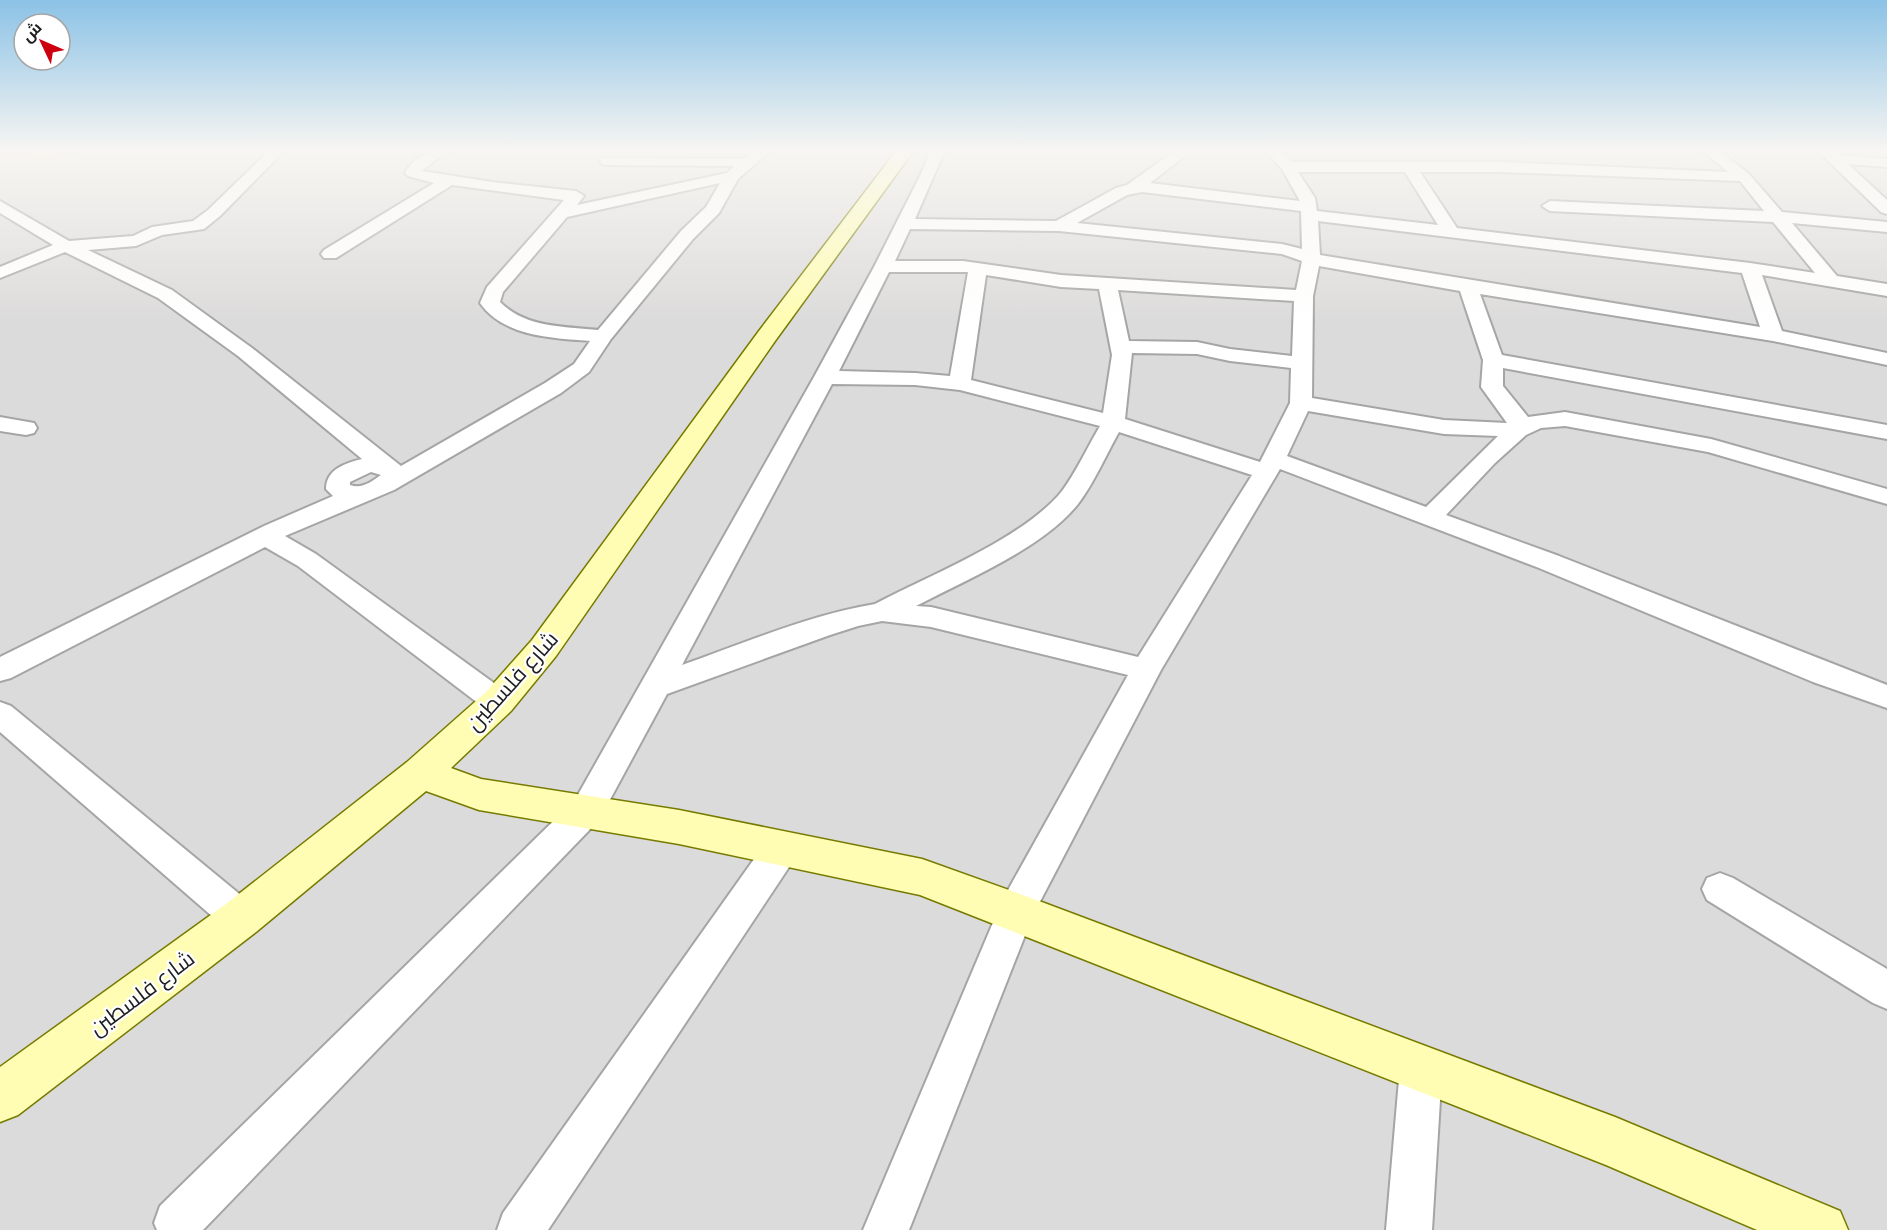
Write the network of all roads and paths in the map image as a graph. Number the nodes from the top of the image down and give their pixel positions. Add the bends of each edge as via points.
1 (2, 207) edge
2 (220, 207) edge
3 (405, 207) edge
4 (567, 207) edge
5 (588, 207) edge
6 (714, 207) edge
7 (863, 207) edge
8 (912, 207) edge
9 (1092, 207) edge
10 (1286, 207) edge
11 (1308, 207) edge
12 (1433, 207) edge
13 (1551, 207) edge
14 (1579, 207) edge
15 (1771, 207) edge
16 (1309, 211) junction
17 (562, 213) junction
18 (1779, 217) junction
19 (903, 224) junction
20 (1059, 226) junction
21 (1887, 227) edge
22 (1451, 232) junction
23 (66, 246) junction
24 (1576, 247) junction
25 (330, 254) dead end
26 (1311, 259) junction
27 (883, 267) junction
28 (978, 268) junction
29 (1750, 268) junction
30 (0, 273) edge
31 (1831, 281) junction
32 (1108, 285) junction
33 (1469, 288) junction
34 (1887, 290) edge
35 (1304, 296) junction
36 (1773, 335) junction
37 (603, 336) junction
38 (1121, 347) junction
39 (1494, 360) junction
40 (1885, 362) edge
41 (1302, 363) junction
42 (825, 378) junction
43 (960, 384) junction
44 (1301, 403) junction
45 (1385, 417) junction
46 (1113, 423) junction
47 (0, 424) edge
48 (26, 428) dead end
49 (1518, 430) junction
50 (1887, 432) edge
51 (357, 441) junction
52 (1487, 458) junction
53 (1269, 465) junction
54 (388, 474) junction
55 (349, 481) junction
56 (1887, 497) edge
57 (1429, 518) junction
58 (269, 534) junction
59 (882, 612) junction
60 (1146, 669) junction
61 (0, 670) edge
62 (655, 686) junction
63 (1887, 697) edge
64 (498, 702) junction
65 (0, 714) edge
66 (421, 773) junction
67 (587, 810) junction
68 (782, 848) junction
69 (1720, 889) dead end
70 (1016, 911) junction
71 (241, 918) junction
72 (1887, 990) edge
73 (1421, 1068) junction
74 (0, 1097) edge
75 (177, 1223) dead end
76 (520, 1230) edge
77 (886, 1230) edge
78 (1409, 1230) edge
79 (1821, 1230) edge

1 - 23 street
2 - 23 street via 198,225 158,231 136,241
3 - 25 street
4 - 17 street
5 - 17 street
6 - 37 street
7 - 64 street, شارع فلسطين via 544,648
8 - 19 street
9 - 20 street
10 - 16 street
11 - 16 street
12 - 22 street
13 - 24 street
14 - 18 street
15 - 18 street
16 - 22 street
16 - 26 street
17 - 37 street via 494,291 490,303 497,313 515,323
18 - 21 street
18 - 31 street
19 - 20 street
19 - 27 street
20 - 26 street via 1282,249
22 - 24 street
23 - 30 street
23 - 51 street via 165,294
24 - 29 street
26 - 33 street
26 - 35 street
27 - 28 street
27 - 42 street
28 - 32 street
28 - 43 street
29 - 31 street
29 - 36 street
31 - 34 street
32 - 35 street
32 - 38 street
33 - 36 street
33 - 39 street
35 - 41 street
36 - 40 street
37 - 54 street via 574,374 428,461
38 - 41 street via 1197,348
38 - 46 street
39 - 49 street via 1492,387 1518,420
39 - 50 street
41 - 44 street
42 - 43 street
42 - 62 street
43 - 46 street
44 - 45 street
44 - 53 street
45 - 49 street via 1444,427
45 - 52 street
46 - 53 street
46 - 59 street via 1068,500 1044,522 1014,543
47 - 48 street
49 - 52 street
49 - 56 street via 1536,422 1565,419 1593,423 1711,446
51 - 54 street
51 - 55 street
52 - 57 street
53 - 57 street
53 - 60 street
54 - 55 street
55 - 58 street
57 - 63 street
58 - 61 street
58 - 64 street
59 - 60 street via 931,617
59 - 62 street via 820,628
60 - 70 street
62 - 67 street
64 - 66 street, شارع فلسطين
65 - 71 street
66 - 67 street via 479,794
66 - 71 street, شارع فلسطين
67 - 68 street
67 - 75 street
68 - 70 street via 922,877
68 - 76 street
69 - 72 street
70 - 73 street
70 - 77 street
71 - 74 street, شارع فلسطين
73 - 78 street
73 - 79 street via 1615,1143

